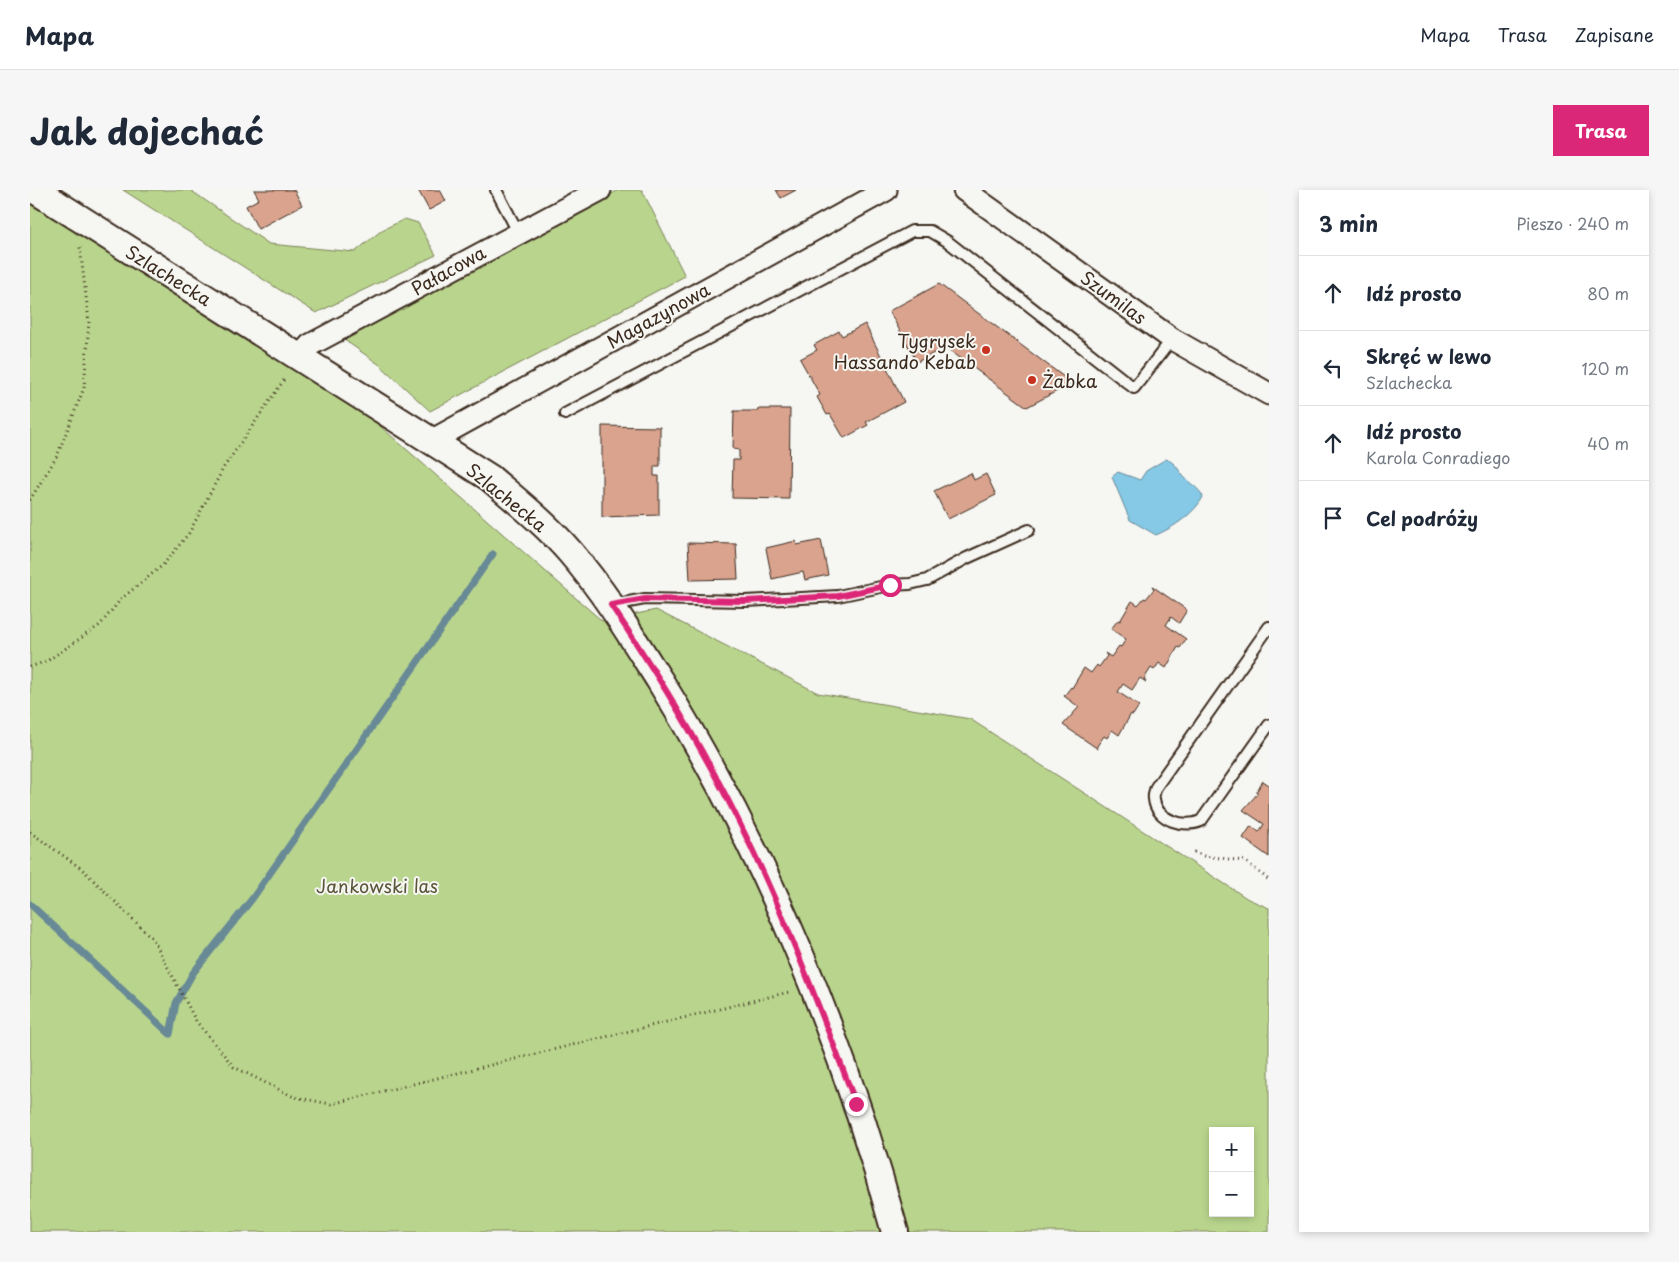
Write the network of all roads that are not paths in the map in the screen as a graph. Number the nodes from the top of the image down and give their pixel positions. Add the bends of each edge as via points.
1 (34, 190) edge
2 (496, 190) edge
3 (600, 190) edge
4 (886, 190) edge
5 (964, 190) edge
6 (518, 232) junction
7 (1172, 338) junction
8 (300, 357) junction
9 (1269, 394) edge
10 (565, 414) dead end
11 (431, 441) junction
12 (1029, 530) dead end
13 (611, 605) junction
14 (1269, 627) edge
15 (1269, 725) edge
16 (895, 1232) edge

1 - 8 street, Szlachecka
2 - 6 lane
3 - 6 street, Pałacowa
4 - 11 street, Magazynowa
5 - 7 street, Szumilas
6 - 8 street, Pałacowa via 310,345
7 - 9 street, Szumilas
7 - 10 lane via 1134,388 947,242 930,231 912,231
8 - 11 street, Szlachecka
11 - 13 street, Szlachecka via 490,478 539,519 571,552
12 - 13 lane via 926,580 910,584 838,596 745,601 645,599
13 - 16 street, Szlachecka via 686,723 740,823 808,977 856,1104
14 - 15 lane via 1156,787 1154,799 1160,811 1177,824 1191,825 1202,821

